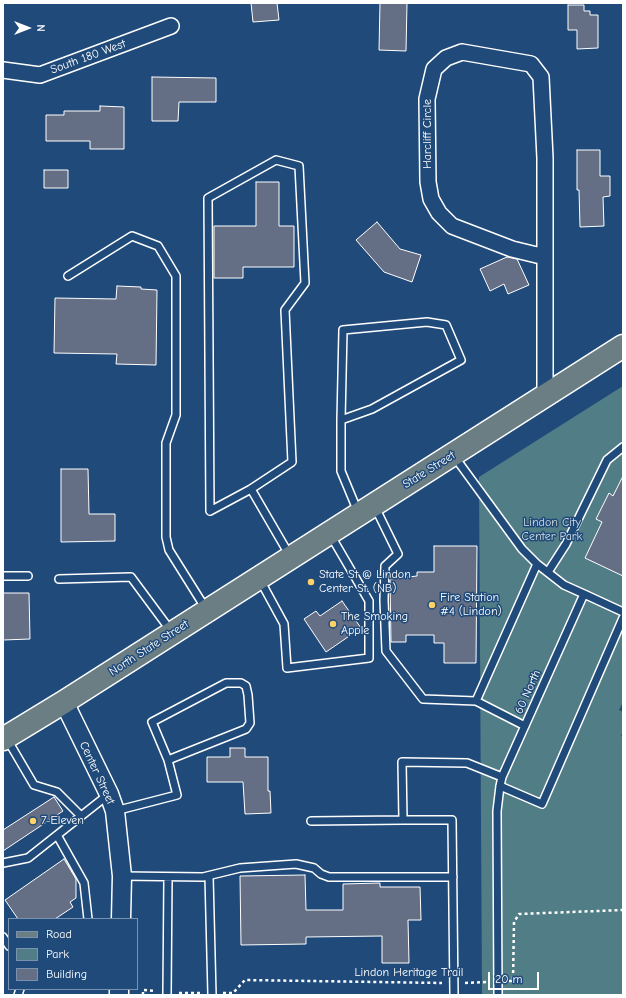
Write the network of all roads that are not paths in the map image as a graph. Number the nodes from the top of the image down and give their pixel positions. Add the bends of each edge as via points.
1 (171, 26) dead end
2 (3, 70) edge
3 (545, 257) junction
4 (68, 276) dead end
5 (623, 346) edge
6 (545, 395) junction
7 (342, 420) junction
8 (623, 447) edge
9 (453, 454) junction
10 (252, 489) junction
11 (366, 510) junction
12 (329, 533) junction
13 (291, 558) junction
14 (537, 564) junction
15 (548, 572) junction
16 (3, 576) edge
17 (28, 576) dead end
18 (259, 578) junction
19 (59, 579) dead end
20 (234, 594) joint
21 (584, 594) junction
22 (208, 611) junction
23 (623, 612) edge
24 (623, 618) edge
25 (172, 633) junction
26 (64, 702) junction
27 (476, 702) junction
28 (525, 726) junction
29 (4, 735) edge
30 (168, 760) junction
31 (502, 777) junction
32 (500, 786) junction
33 (109, 794) junction
34 (115, 811) junction
35 (82, 816) junction
36 (311, 820) dead end
37 (403, 820) junction
38 (57, 835) junction
39 (3, 863) edge
40 (122, 876) junction
41 (209, 876) junction
42 (168, 877) junction
43 (453, 877) junction
44 (88, 918) edge
45 (121, 918) edge
46 (167, 994) edge
47 (212, 994) edge
48 (454, 995) edge
49 (498, 995) edge

1 - 2 street, South 180 West via 40,75
3 - 3 street, Harcliff Circle via 545,158 541,77 531,64 462,52 446,58 434,69 427,99 428,182 431,198 439,213 452,226 512,249
3 - 6 street, Harcliff Circle
4 - 22 lane via 132,236 158,246 176,276 176,415 166,443 166,537 169,550
5 - 6 main road, State Street
6 - 9 main road, State Street
7 - 7 lane via 343,330 427,322 446,325 461,360 372,409
7 - 11 lane via 341,471
8 - 15 lane via 607,460 566,544
9 - 11 main road, State Street
9 - 14 lane via 522,549
10 - 10 lane via 292,462 285,310 305,283 299,166 276,160 208,198 210,511
10 - 13 lane
11 - 12 main road, State Street
11 - 27 lane via 398,554 385,566 386,651 423,699
12 - 13 main road, State Street
12 - 18 lane via 369,601 369,658 287,668 284,624
13 - 18 main road, State Street
14 - 15 lane
14 - 27 lane
15 - 21 lane via 564,585
16 - 17 lane
18 - 20 main road, State Street
19 - 25 lane via 131,577
20 - 22 main road, North State Street
21 - 23 lane
21 - 28 lane, 60 North
22 - 25 main road, North State Street
24 - 32 lane via 542,804
25 - 26 main road, North State Street
26 - 29 main road
26 - 33 street, Center Street
27 - 28 lane
28 - 31 lane, 60 North
29 - 35 lane via 34,785 57,792
30 - 30 lane via 246,728 250,723 246,686 241,683 226,684 152,722
30 - 34 lane via 177,794
31 - 32 lane, 60 North
31 - 37 lane via 467,762 402,762
32 - 49 lane, 60 North via 497,811
33 - 34 street, Center Street
33 - 35 lane
34 - 40 street, Center Street
35 - 38 lane
36 - 37 lane
37 - 43 lane via 452,820
38 - 39 lane via 28,858
38 - 44 lane via 84,883
40 - 42 lane
40 - 45 street, Center Street
41 - 42 lane
41 - 43 lane via 240,868 296,864 314,868 329,877
41 - 47 lane
42 - 46 lane
43 - 48 lane

